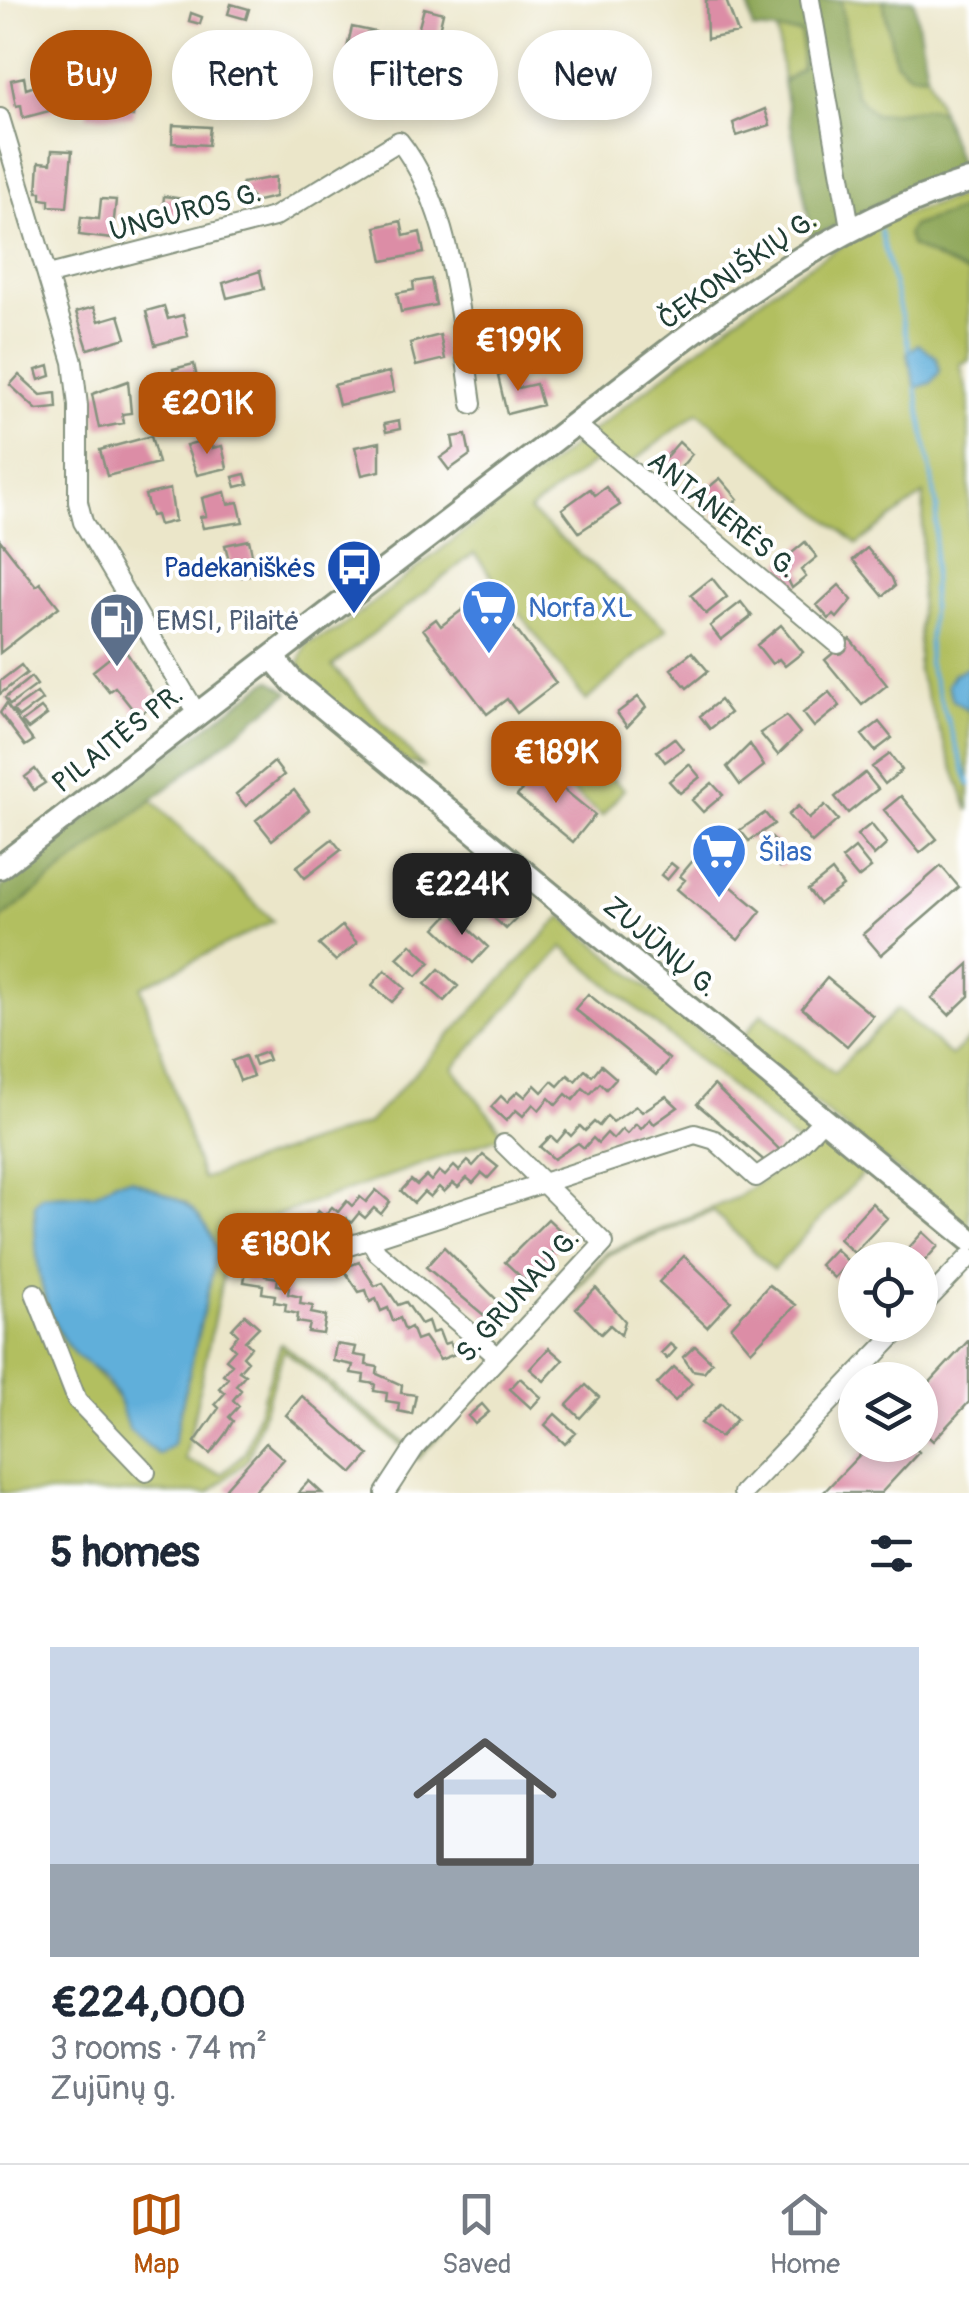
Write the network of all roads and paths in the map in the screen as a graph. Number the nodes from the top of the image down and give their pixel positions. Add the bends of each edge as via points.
1 (810, 0) edge
2 (0, 118) edge
3 (969, 182) edge
4 (850, 227) junction
5 (48, 275) junction
6 (472, 404) dead end
7 (575, 424) junction
8 (838, 644) dead end
9 (272, 656) junction
10 (197, 714) junction
11 (0, 867) edge
12 (824, 1119) junction
13 (504, 1144) dead end
14 (542, 1182) junction
15 (370, 1239) junction
16 (969, 1239) edge
17 (321, 1255) dead end
18 (969, 1256) edge
19 (938, 1289) edge
20 (35, 1293) dead end
21 (888, 1342) edge
22 (498, 1357) junction
23 (146, 1472) dead end
24 (385, 1493) edge
25 (743, 1493) edge

1 - 4 street
2 - 5 street
3 - 4 main road, ČEKONIŠKIŲ G.
4 - 7 main road, ČEKONIŠKIŲ G.
5 - 6 street, UNGUROS G. via 274,217 399,141 437,207
5 - 10 street via 77,385 78,502 102,562
7 - 8 street, ANTANERĖS G.
7 - 9 main road, ČEKONIŠKIŲ G.
9 - 10 main road, PILAITĖS PR.
9 - 12 main road, ZUJŪNŲ G. via 362,740
10 - 11 main road, PILAITĖS PR.
12 - 14 street via 756,1178 714,1140 695,1134
12 - 16 main road, ZUJŪNŲ G.
13 - 14 street, S. GRUNAU G.
14 - 15 street
14 - 22 street, S. GRUNAU G. via 604,1243
15 - 17 street
15 - 22 street
18 - 19 street
20 - 23 street via 76,1400
21 - 25 street
22 - 24 street, S. GRUNAU G. via 415,1448

